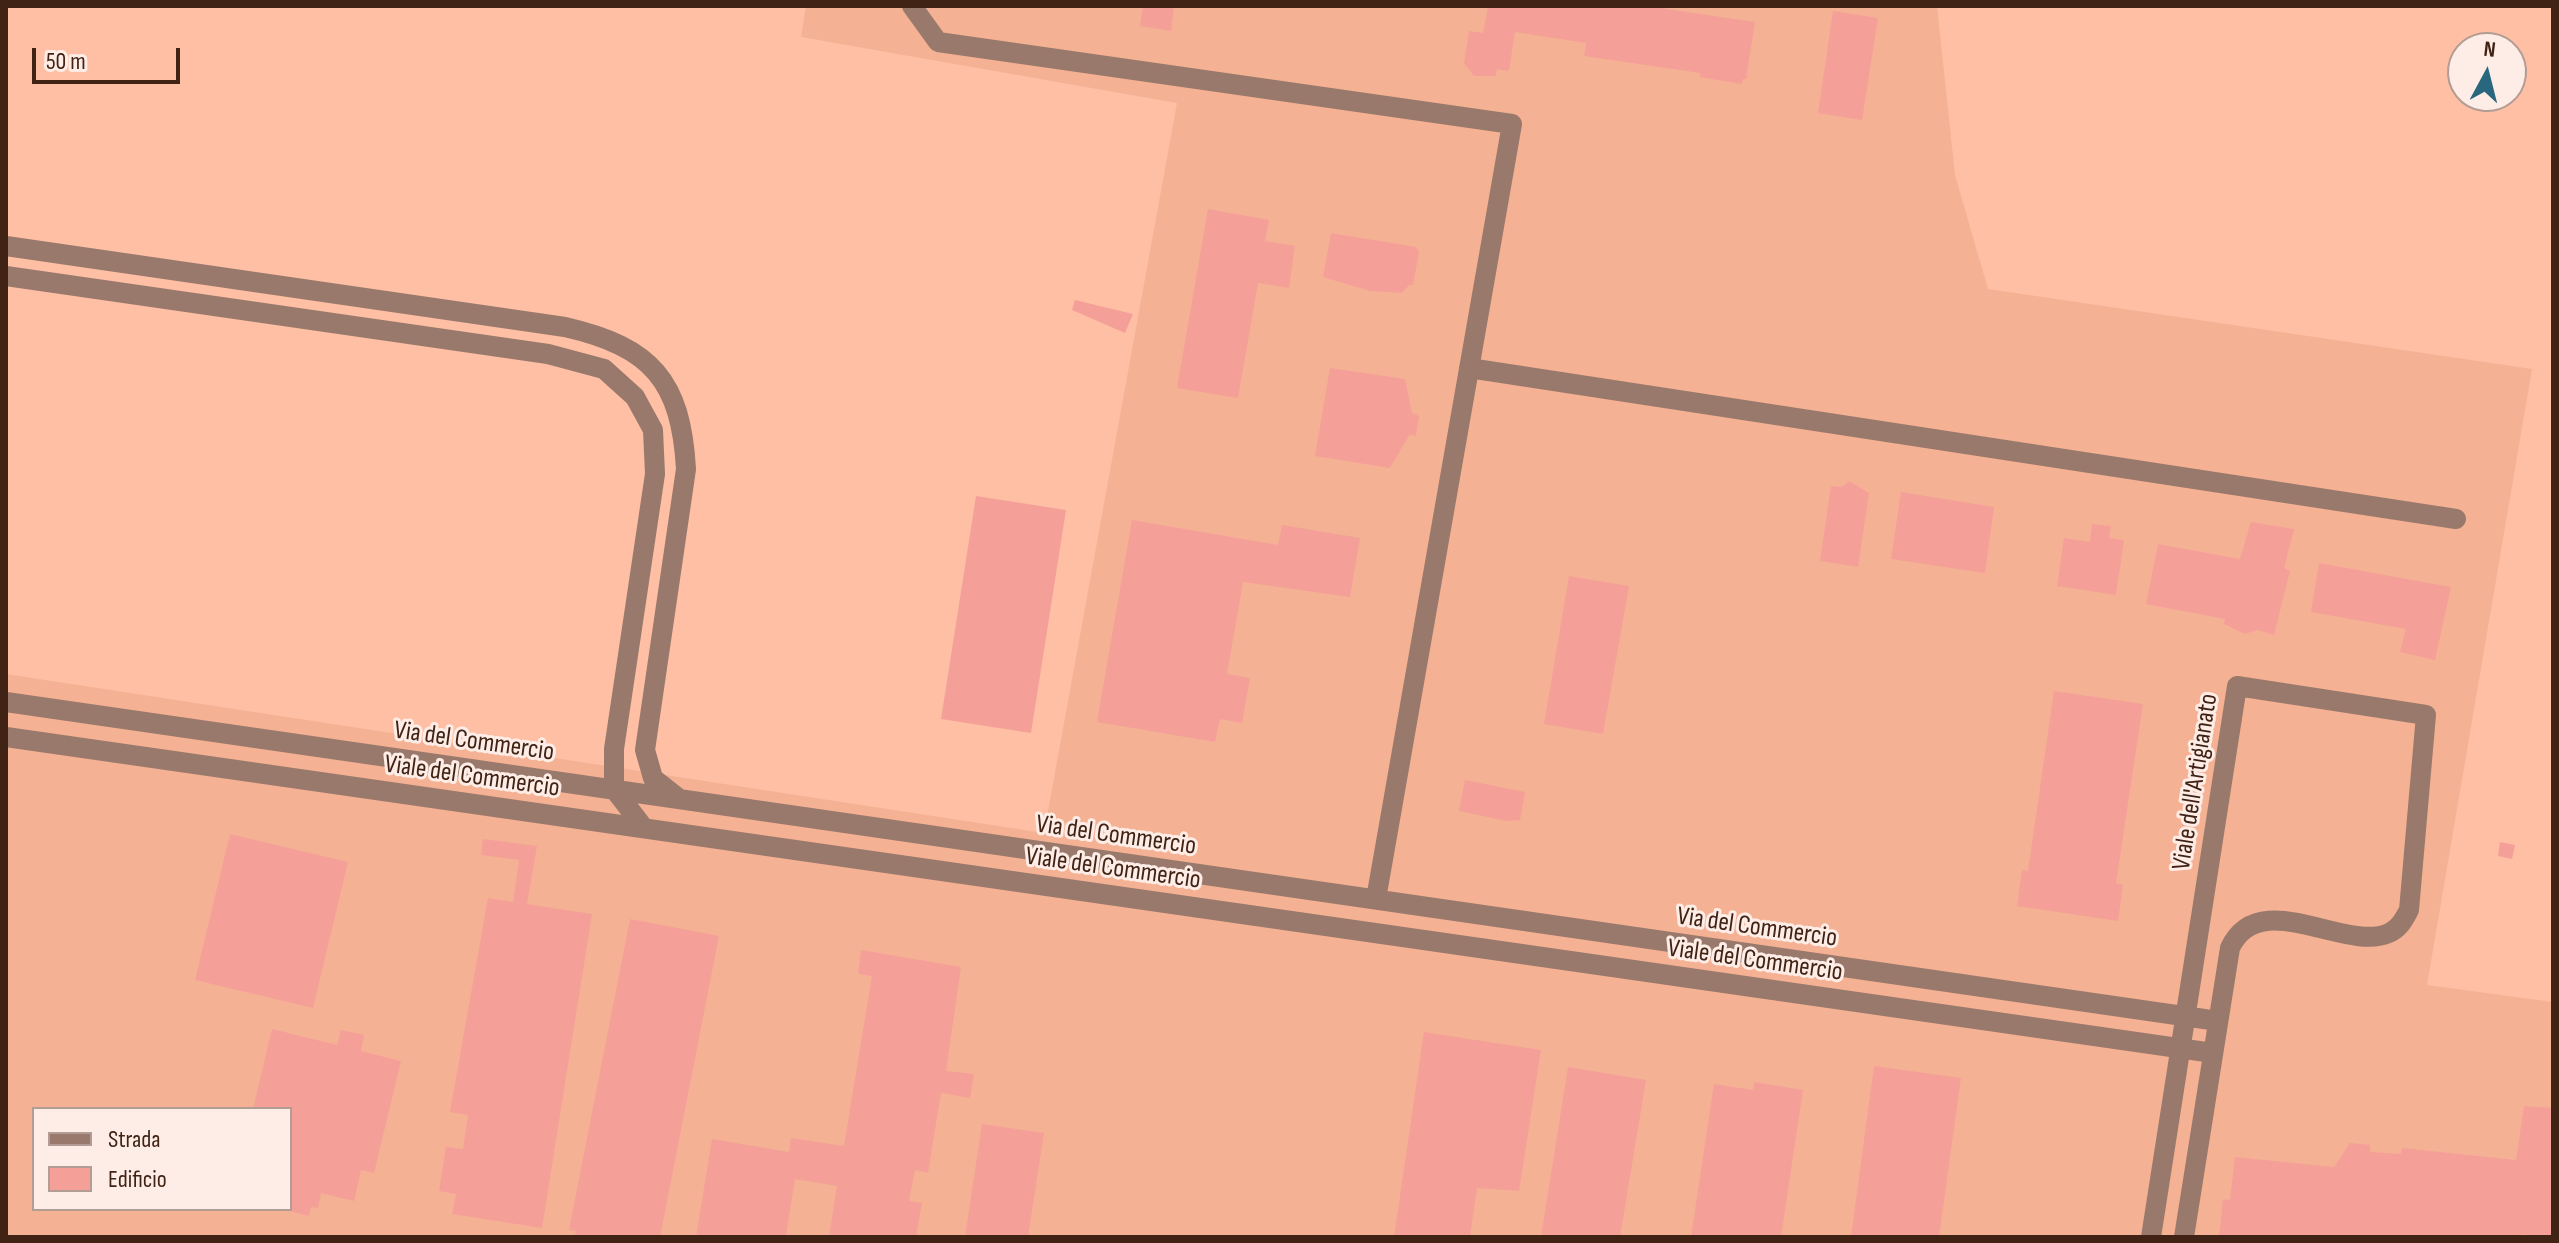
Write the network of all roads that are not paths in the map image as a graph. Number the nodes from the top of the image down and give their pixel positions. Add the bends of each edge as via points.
1 (912, 6) edge
2 (6, 246) edge
3 (6, 276) edge
4 (1469, 368) junction
5 (2456, 519) dead end
6 (6, 702) edge
7 (6, 737) edge
8 (614, 789) junction
9 (680, 799) junction
10 (644, 828) junction
11 (1376, 899) junction
12 (2186, 1016) junction
13 (2218, 1021) junction
14 (2180, 1049) junction
15 (2213, 1053) junction
16 (2151, 1237) edge
17 (2184, 1237) edge

1 - 4 street via 938,42 1512,124
2 - 9 street via 565,327 632,350 667,384 684,427 686,469 645,750 653,778
3 - 8 street via 548,354 604,369 635,397 653,430 655,474 614,749
4 - 5 street
4 - 11 street
6 - 8 street, Via del Commercio
7 - 10 street, Viale del Commercio
8 - 9 street, Via del Commercio
8 - 10 street
9 - 11 street, Via del Commercio
10 - 14 street, Viale del Commercio
11 - 12 street, Via del Commercio
12 - 13 street, Via del Commercio
12 - 13 street, Viale dell'Artigianato via 2237,686 2426,715 2409,910 2401,925 2387,935 2366,935 2267,920 2249,924 2230,948
12 - 14 street, Viale dell'Artigianato
13 - 15 street, Viale dell'Artigianato
14 - 15 street, Viale del Commercio
14 - 16 street, Viale dell'Artigianato
15 - 17 street, Viale dell'Artigianato

